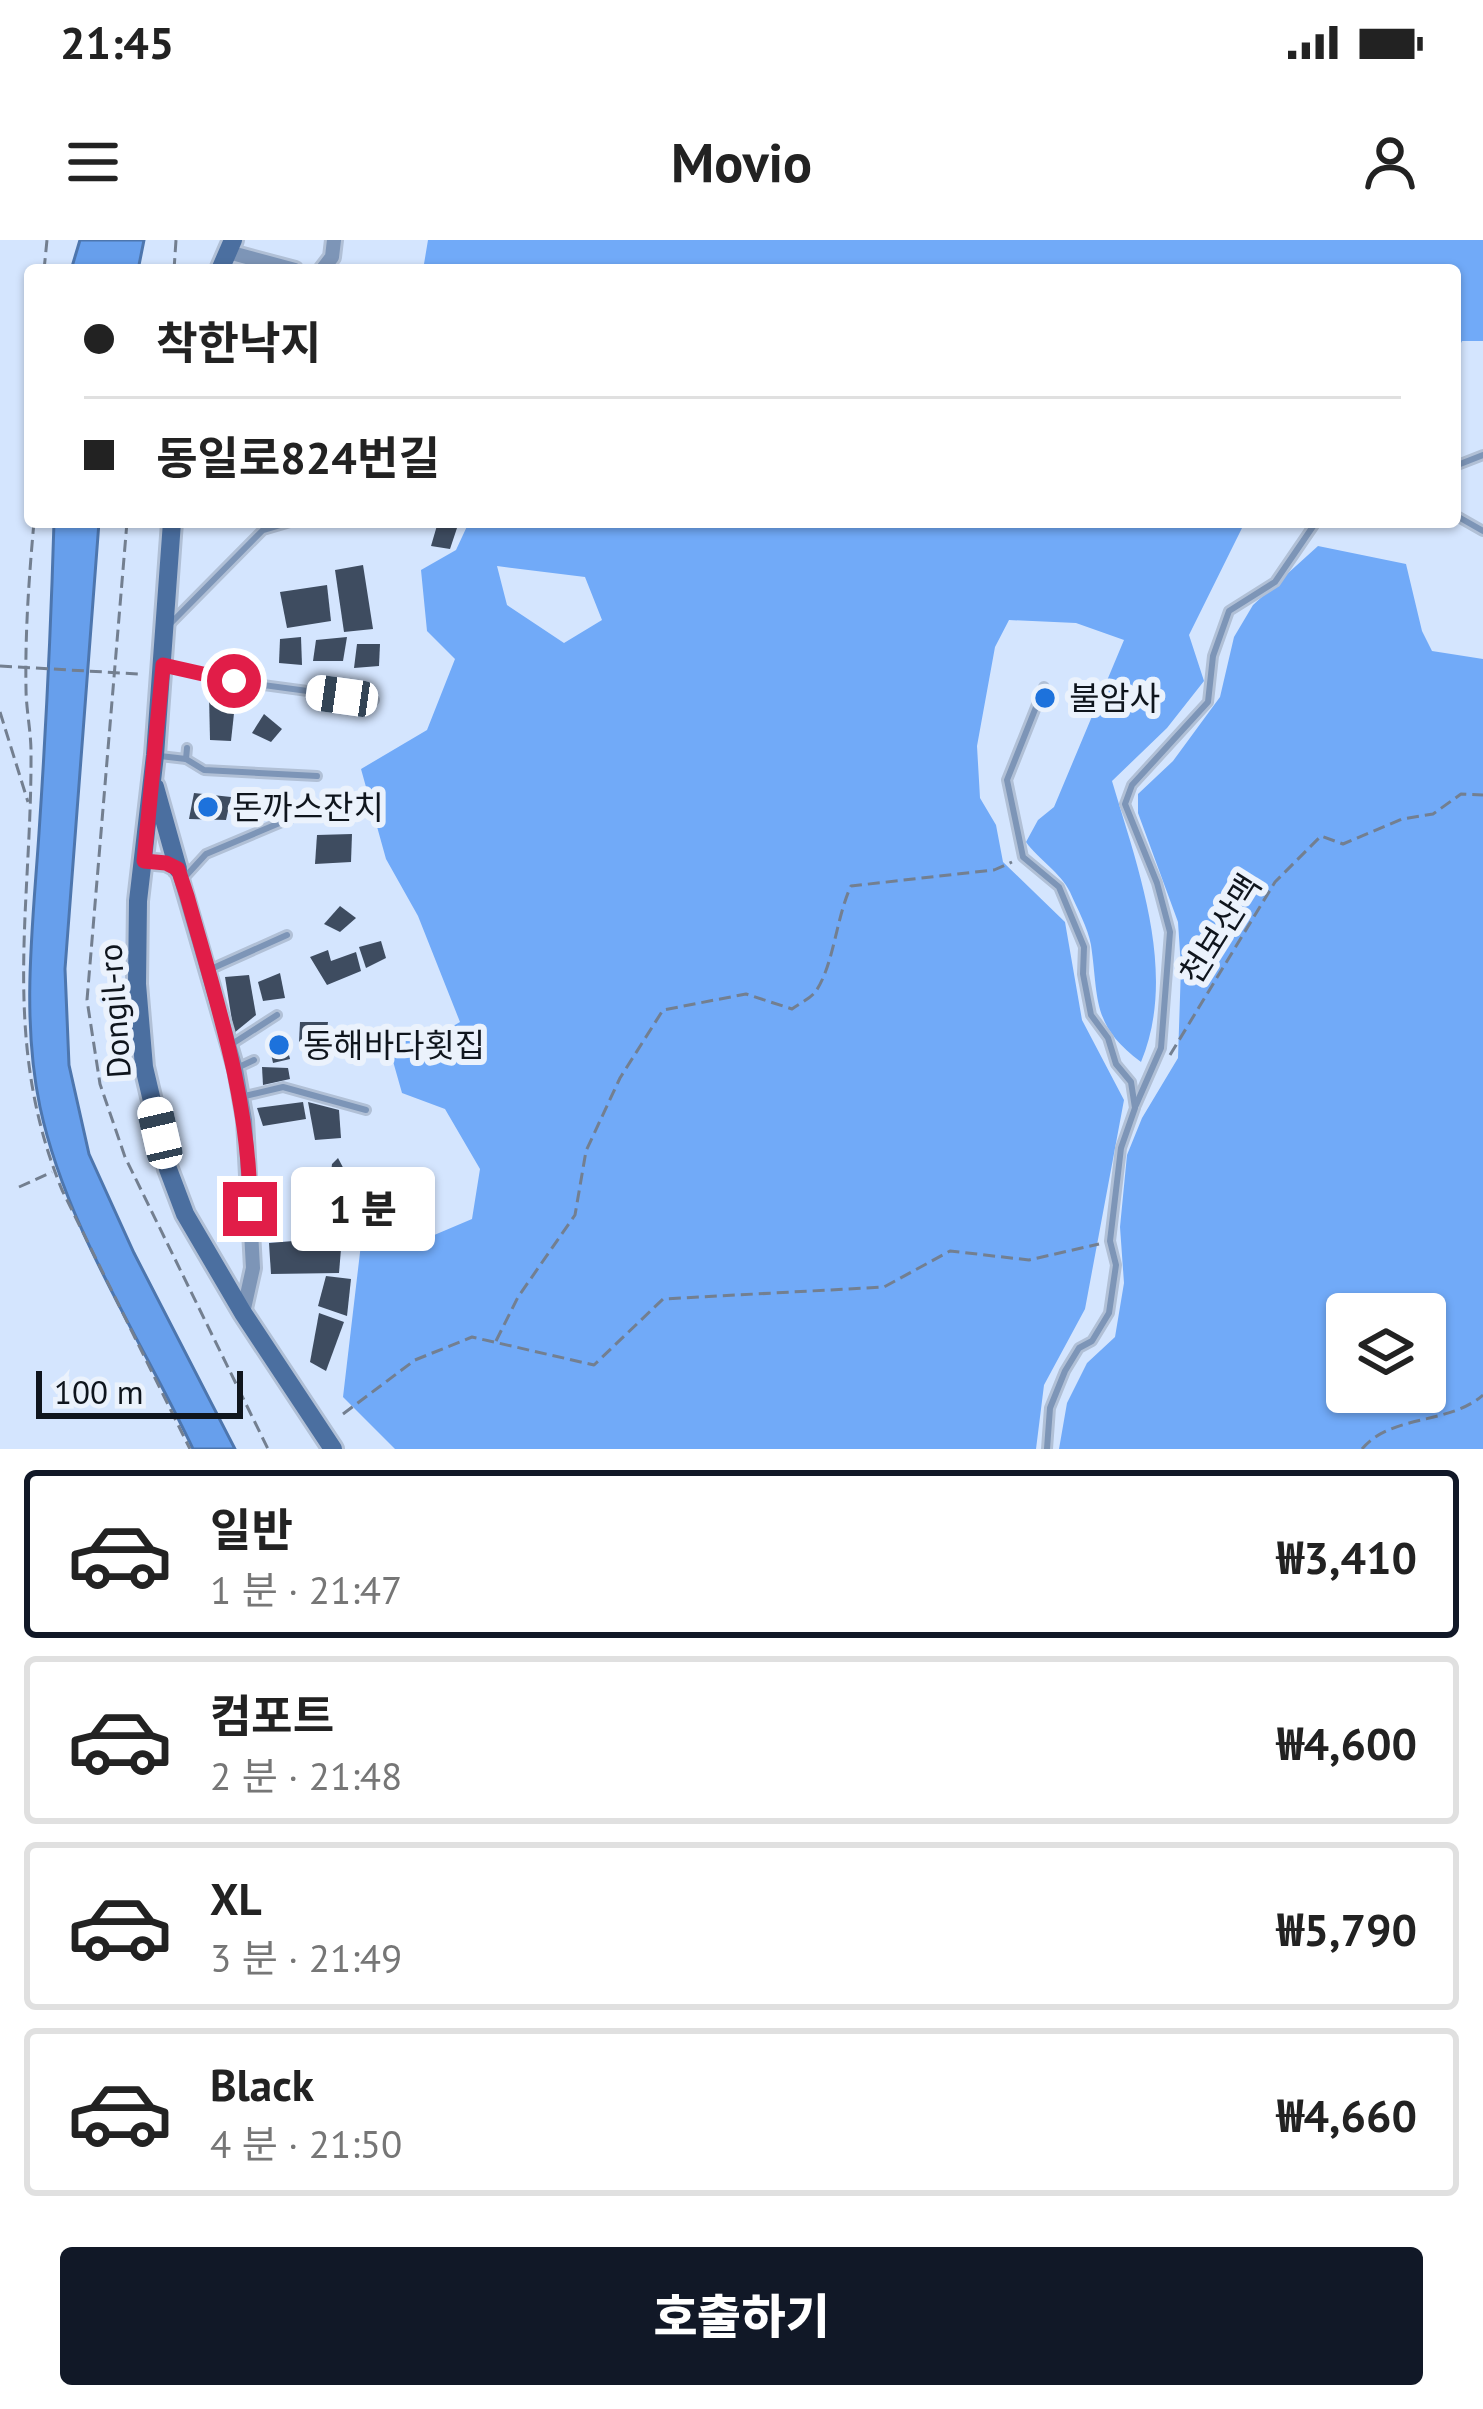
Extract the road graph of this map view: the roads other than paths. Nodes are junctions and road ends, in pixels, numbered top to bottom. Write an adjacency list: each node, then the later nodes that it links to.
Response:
1 (227, 254): 2 (street)
2 (270, 264)
3 (172, 528): 6 (street, Dongil-ro)
4 (270, 528): 6 (lane)
5 (1312, 528): 25 (lane)
6 (163, 631): 7 (street, Dongil-ro)
7 (149, 671): 9 (lane); 11 (street, Dongil-ro)
8 (1044, 687): 25 (lane)
9 (374, 700)
10 (187, 748): 12 (lane)
11 (155, 755): 12 (lane); 14 (street, Dongil-ro)
12 (186, 759): 13 (lane)
13 (317, 776)
14 (152, 778): 16 (street, Dongil-ro); 17 (street)
15 (289, 819): 17 (lane)
16 (144, 861): 17 (street); 27 (street, Dongil-ro)
17 (180, 875): 19 (street)
18 (286, 934): 19 (lane)
19 (208, 970): 21 (street)
20 (277, 1015): 21 (lane)
21 (230, 1046): 23 (street)
22 (254, 1060): 23 (lane)
23 (236, 1069): 24 (street)
24 (241, 1097): 26 (lane); 27 (street)
25 (1135, 1108): 29 (lane)
26 (366, 1110)
27 (243, 1313): 28 (street, Dongil-ro)
28 (334, 1449)
29 (1047, 1449)

